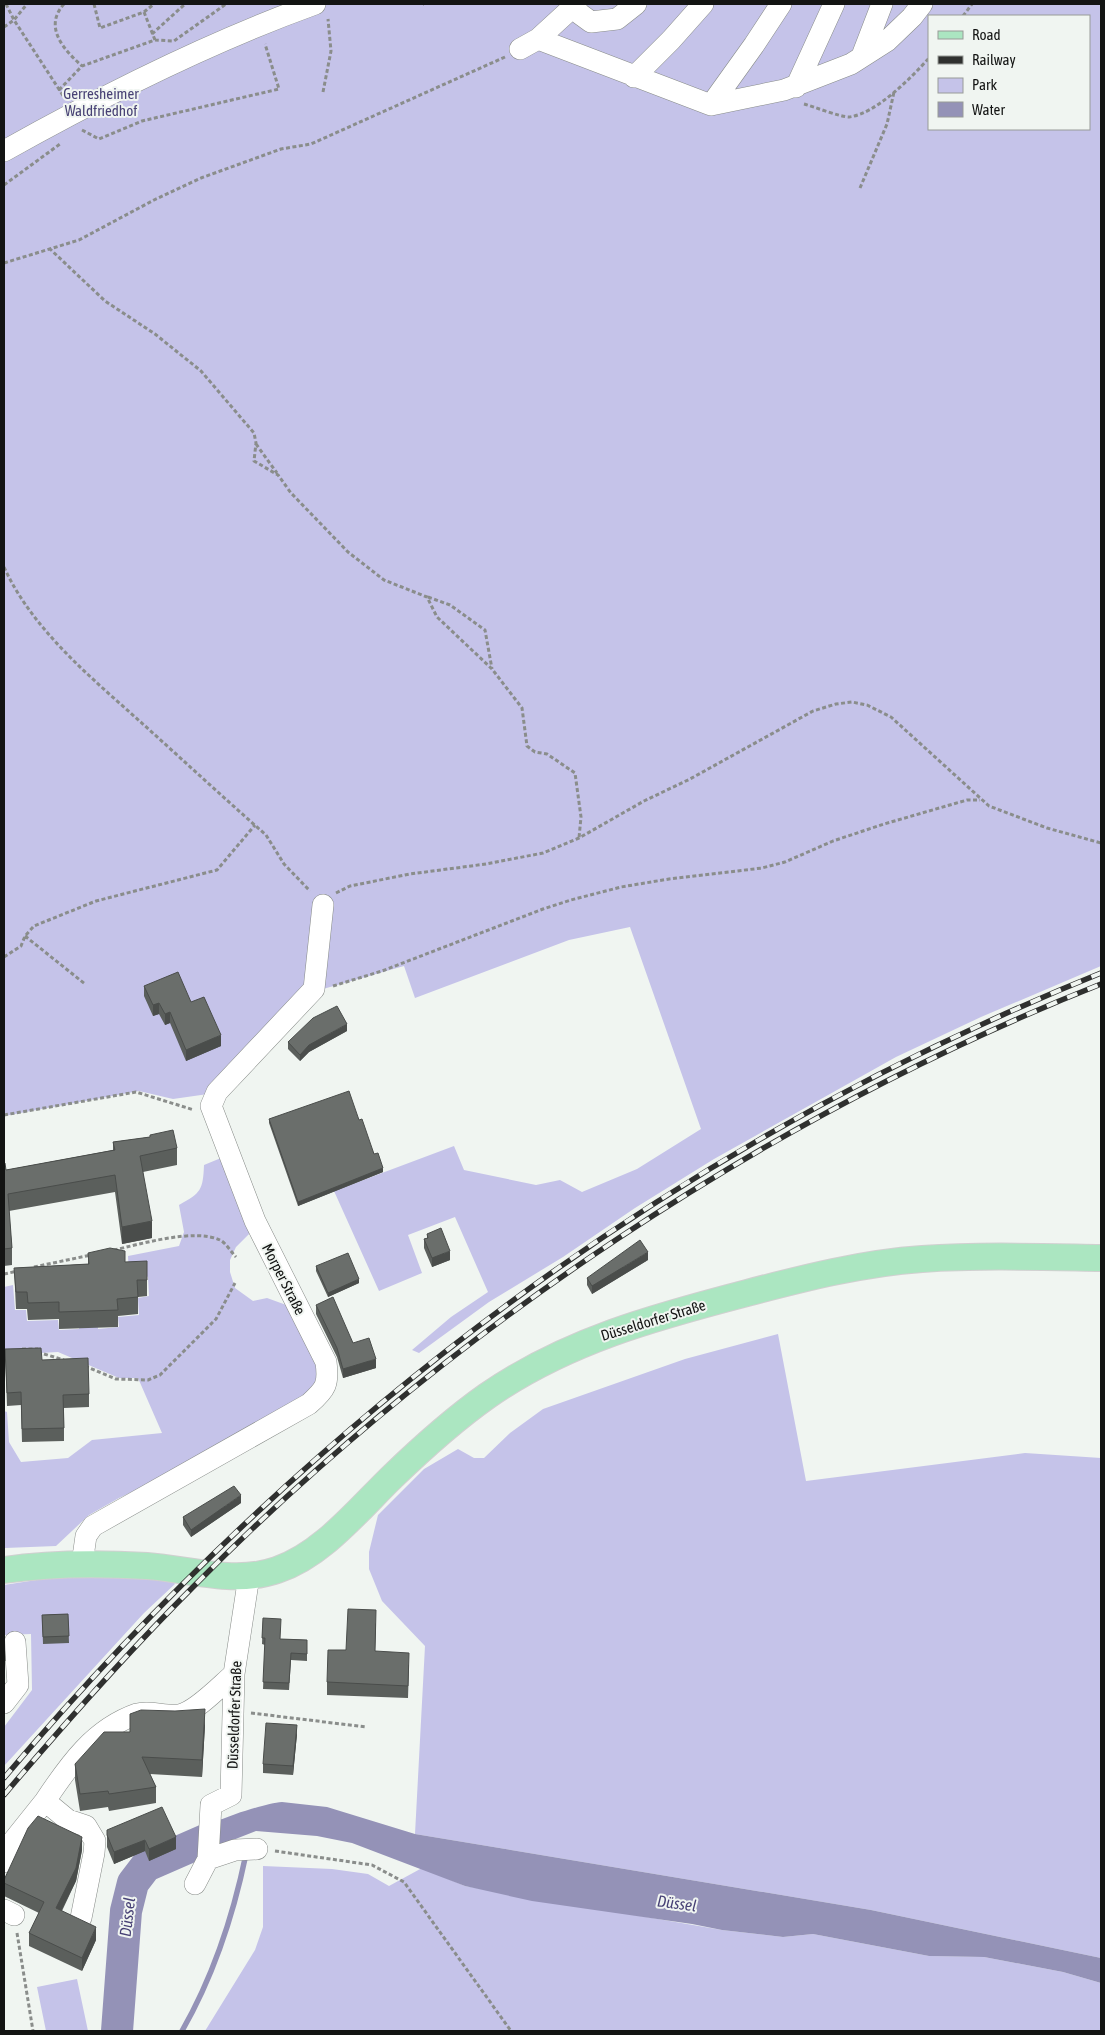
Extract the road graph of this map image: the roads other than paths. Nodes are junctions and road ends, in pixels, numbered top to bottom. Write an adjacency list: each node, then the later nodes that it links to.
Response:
1 (636, 4): 7 (street)
2 (703, 4): 12 (street)
3 (780, 4): 14 (street)
4 (834, 4): 13 (street)
5 (882, 4): 11 (street)
6 (922, 4): 11 (street)
7 (572, 5): 9 (street)
8 (317, 6): 15 (street)
9 (538, 39): 10 (street); 12 (street)
10 (515, 53)
11 (862, 56): 13 (street)
12 (634, 77): 14 (street)
13 (796, 96): 14 (street)
14 (711, 105)
15 (4, 151)
16 (323, 904): 18 (street, Morper Straße)
17 (1101, 1258): 20 (main road, Düsseldorfer Straße)
18 (82, 1564): 19 (main road); 20 (main road)
19 (4, 1570)
20 (249, 1576): 22 (street, Düsseldorfer Straße)
21 (15, 1642): 23 (street)
22 (234, 1674): 24 (street); 26 (street, Düsseldorfer Straße)
23 (4, 1704)
24 (45, 1801): 27 (street); 29 (street)
25 (257, 1849): 26 (street)
26 (209, 1854): 28 (street)
27 (4, 1862)
28 (195, 1884)
29 (81, 1918)

